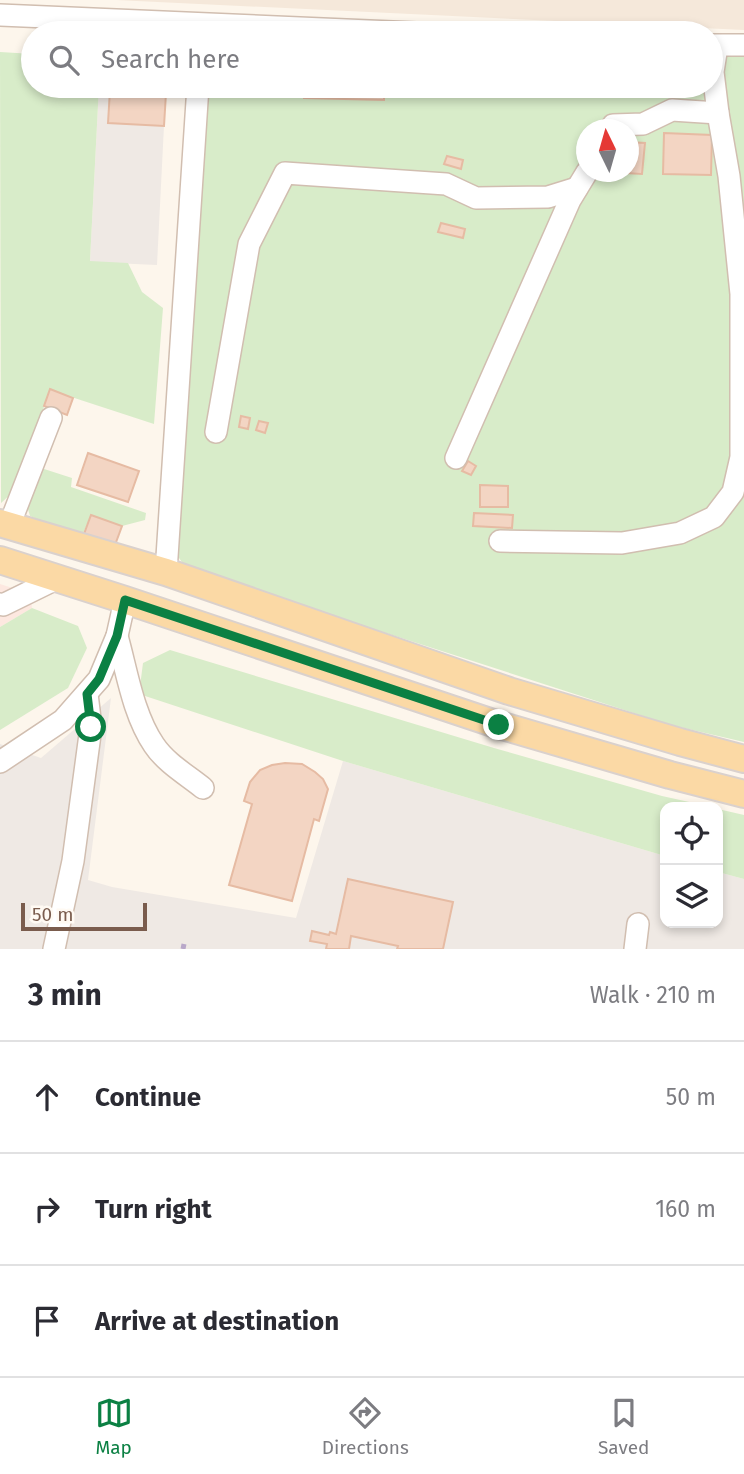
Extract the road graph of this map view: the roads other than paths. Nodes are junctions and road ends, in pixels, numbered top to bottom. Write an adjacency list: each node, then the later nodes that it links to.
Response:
1 (0, 15): 2 (street)
2 (86, 21)
3 (744, 45): 4 (street)
4 (723, 46)
5 (197, 98): 17 (street)
6 (716, 98): 7 (street)
7 (718, 113): 8 (street); 15 (street)
8 (639, 124)
9 (578, 182): 12 (street)
10 (581, 182): 13 (street)
11 (51, 418): 14 (street)
12 (216, 432)
13 (456, 458)
14 (4, 525): 17 (main road)
15 (500, 541)
16 (0, 560): 18 (main road)
17 (166, 572): 23 (main road)
18 (58, 578): 19 (main road); 20 (street)
19 (125, 600): 21 (street); 26 (main road)
20 (0, 604)
21 (117, 636): 22 (street); 25 (street)
22 (87, 694): 24 (street); 28 (street)
23 (744, 759)
24 (0, 762)
25 (203, 788)
26 (744, 794)
27 (638, 924): 29 (street)
28 (54, 949)
29 (635, 949)

